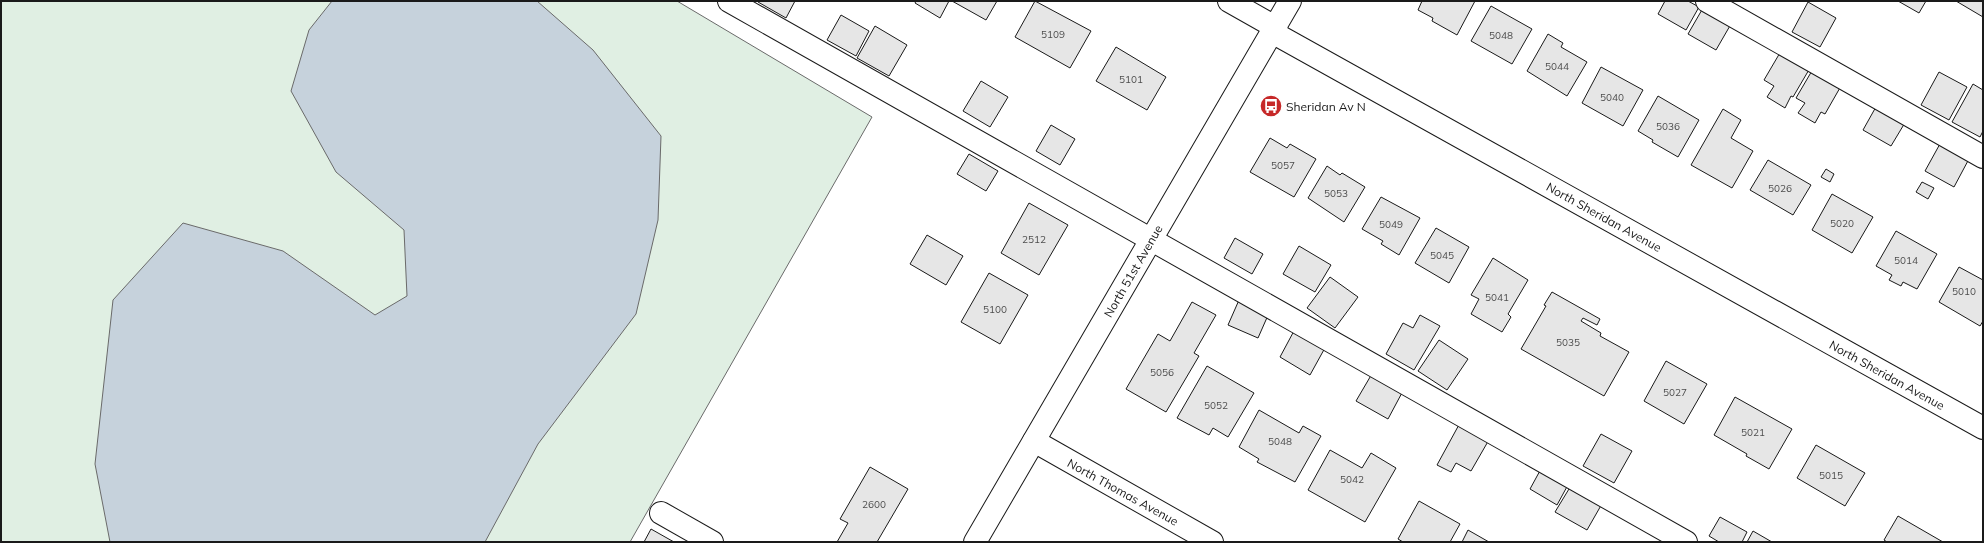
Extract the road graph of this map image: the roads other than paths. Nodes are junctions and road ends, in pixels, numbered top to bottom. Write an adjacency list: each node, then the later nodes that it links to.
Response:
1 (729, 1): 7 (street)
2 (1229, 1): 5 (street, North Sheridan Avenue)
3 (1290, 1): 5 (street, North 51st Avenue)
4 (1707, 1): 6 (street)
5 (1275, 27): 7 (street, North 51st Avenue); 8 (street, North Sheridan Avenue)
6 (1983, 157)
7 (1150, 240): 9 (street, North 51st Avenue); 14 (street)
8 (1983, 428)
9 (1034, 441): 12 (street, North 51st Avenue); 13 (street, North Thomas Avenue)
10 (661, 513): 11 (street)
11 (712, 542)
12 (975, 542)
13 (1212, 542)
14 (1686, 542)

